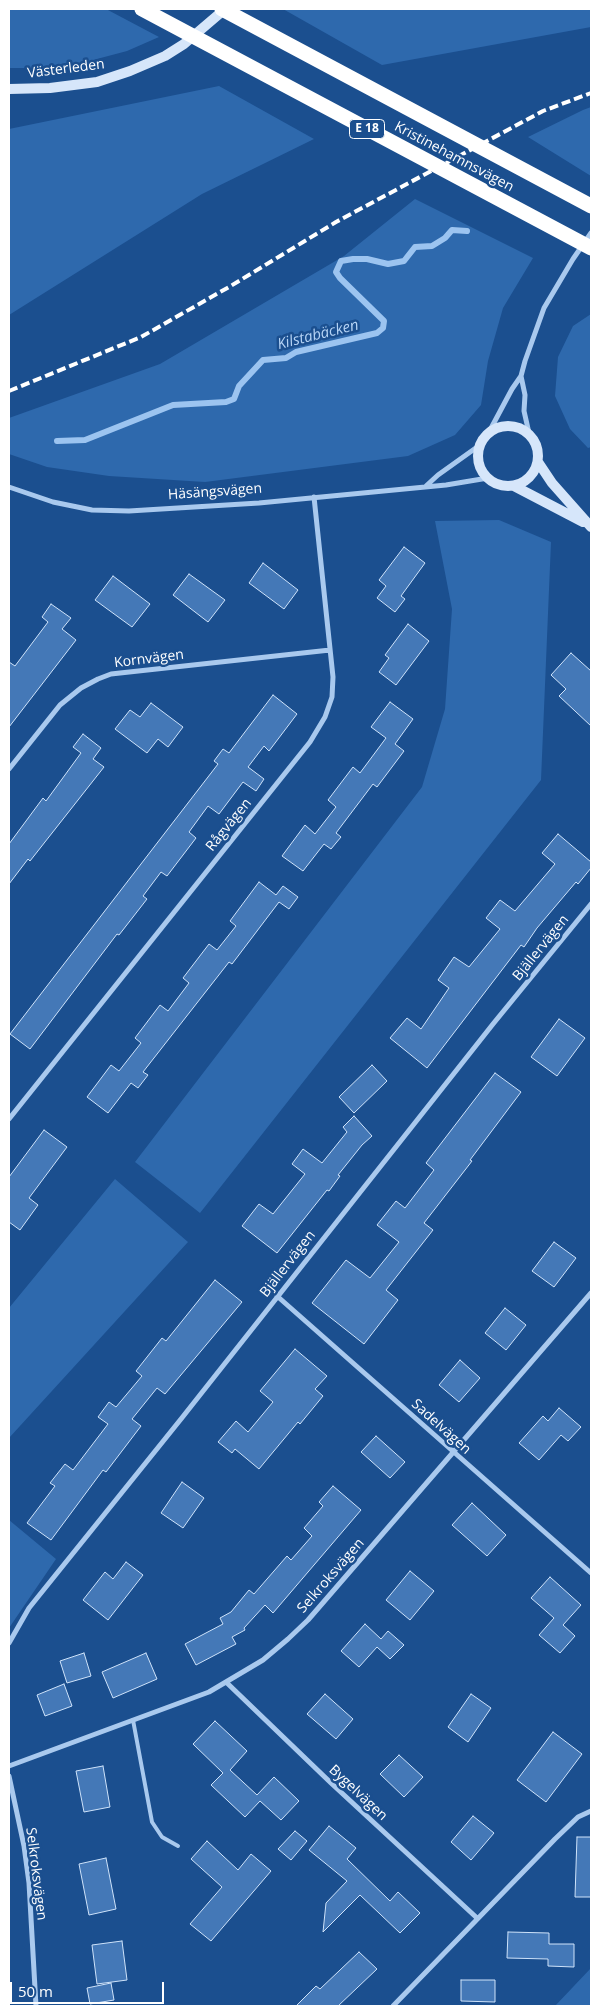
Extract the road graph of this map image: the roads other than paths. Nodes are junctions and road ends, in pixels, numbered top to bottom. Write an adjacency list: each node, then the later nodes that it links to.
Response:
1 (142, 9): 6 (highway, Kristinehamnsvägen / E 18, bridge)
2 (224, 9): 3 (street, Västerleden); 4 (highway, Kristinehamnsvägen, bridge)
3 (9, 88)
4 (591, 206)
5 (591, 233): 7 (street)
6 (591, 248)
7 (521, 376): 8 (street); 9 (street)
8 (489, 432): 9 (street); 10 (street)
9 (529, 433): 11 (street)
10 (480, 445): 12 (street); 13 (street)
11 (538, 462): 14 (street); 17 (street)
12 (488, 478): 13 (street, Häsängsvägen); 14 (street)
13 (425, 486): 16 (street, Häsängsvägen)
14 (514, 486): 17 (street)
15 (9, 488): 16 (street, Häsängsvägen)
16 (314, 498): 18 (street, Rågvägen)
17 (590, 526)
18 (330, 650): 19 (street, Kornvägen); 21 (street, Rågvägen)
19 (9, 769)
20 (591, 904): 23 (street, Bjällervägen)
21 (9, 1118)
22 (591, 1293): 24 (street, Selkroksvägen)
23 (277, 1296): 24 (street, Sadelvägen); 26 (street, Bjällervägen)
24 (454, 1453): 25 (street, Sadelvägen); 27 (street, Selkroksvägen)
25 (591, 1573)
26 (9, 1642)
27 (226, 1682): 28 (street, Selkroksvägen); 33 (street, Bygelvägen)
28 (133, 1720): 29 (street, Selkroksvägen); 32 (lane)
29 (9, 1766)
30 (9, 1776): 34 (street, Selkroksvägen)
31 (591, 1811): 33 (street)
32 (178, 1846)
33 (477, 1918): 35 (street)
34 (36, 2006)
35 (392, 2006)

